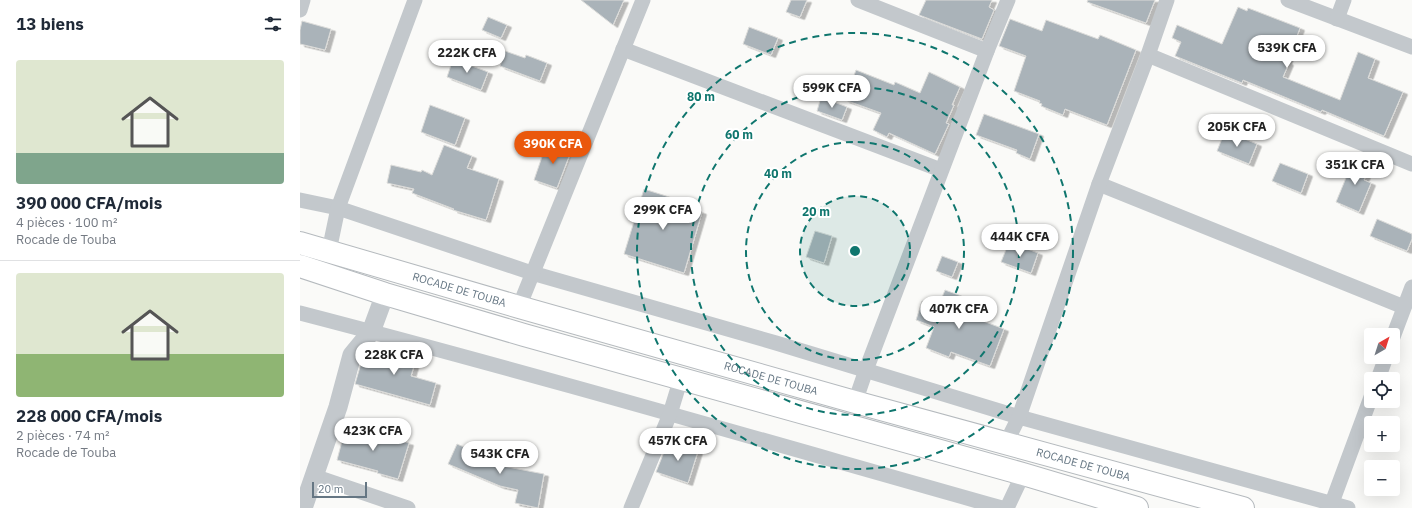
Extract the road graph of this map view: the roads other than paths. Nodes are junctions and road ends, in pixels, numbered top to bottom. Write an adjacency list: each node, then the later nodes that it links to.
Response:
1 (303, 0): 9 (street)
2 (414, 0): 19 (street)
3 (643, 0): 12 (street)
4 (858, 0): 13 (street)
5 (1008, 0): 13 (street)
6 (1167, 0): 14 (street)
7 (1288, 0): 10 (street)
8 (1344, 0): 10 (street)
9 (300, 10)
10 (1337, 19): 11 (street)
11 (1412, 48)
12 (623, 49): 16 (street); 23 (street)
13 (987, 51): 16 (street)
14 (1148, 55): 15 (street); 17 (street)
15 (1412, 164)
16 (942, 170): 31 (street)
17 (1099, 184): 27 (street); 36 (street)
18 (300, 200): 19 (street)
19 (338, 208): 21 (street); 23 (street)
20 (300, 243): 21 (main road, ROCADE DE TOUBA)
21 (330, 251): 26 (main road, ROCADE DE TOUBA)
22 (300, 266): 25 (main road)
23 (532, 273): 26 (street); 31 (street)
24 (1412, 287): 27 (street)
25 (385, 294): 30 (street); 32 (main road)
26 (519, 307): 33 (main road, ROCADE DE TOUBA)
27 (1404, 307): 29 (street)
28 (300, 314): 30 (street)
29 (1396, 328)
30 (371, 332): 35 (street); 39 (street)
31 (866, 370): 33 (street); 36 (street)
32 (682, 378): 35 (street); 38 (main road)
33 (855, 402): 37 (main road, ROCADE DE TOUBA)
34 (1367, 408): 40 (street)
35 (670, 414): 43 (street); 44 (street)
36 (1018, 417): 37 (street); 40 (street)
37 (1006, 443): 47 (main road, ROCADE DE TOUBA)
38 (1023, 474): 45 (street); 46 (main road)
39 (314, 476): 41 (street); 42 (street)
40 (1331, 506): 48 (street)
41 (303, 508)
42 (408, 508)
43 (631, 508)
44 (1002, 508)
45 (1007, 508)
46 (1137, 508)
47 (1243, 508)
48 (1348, 508)

